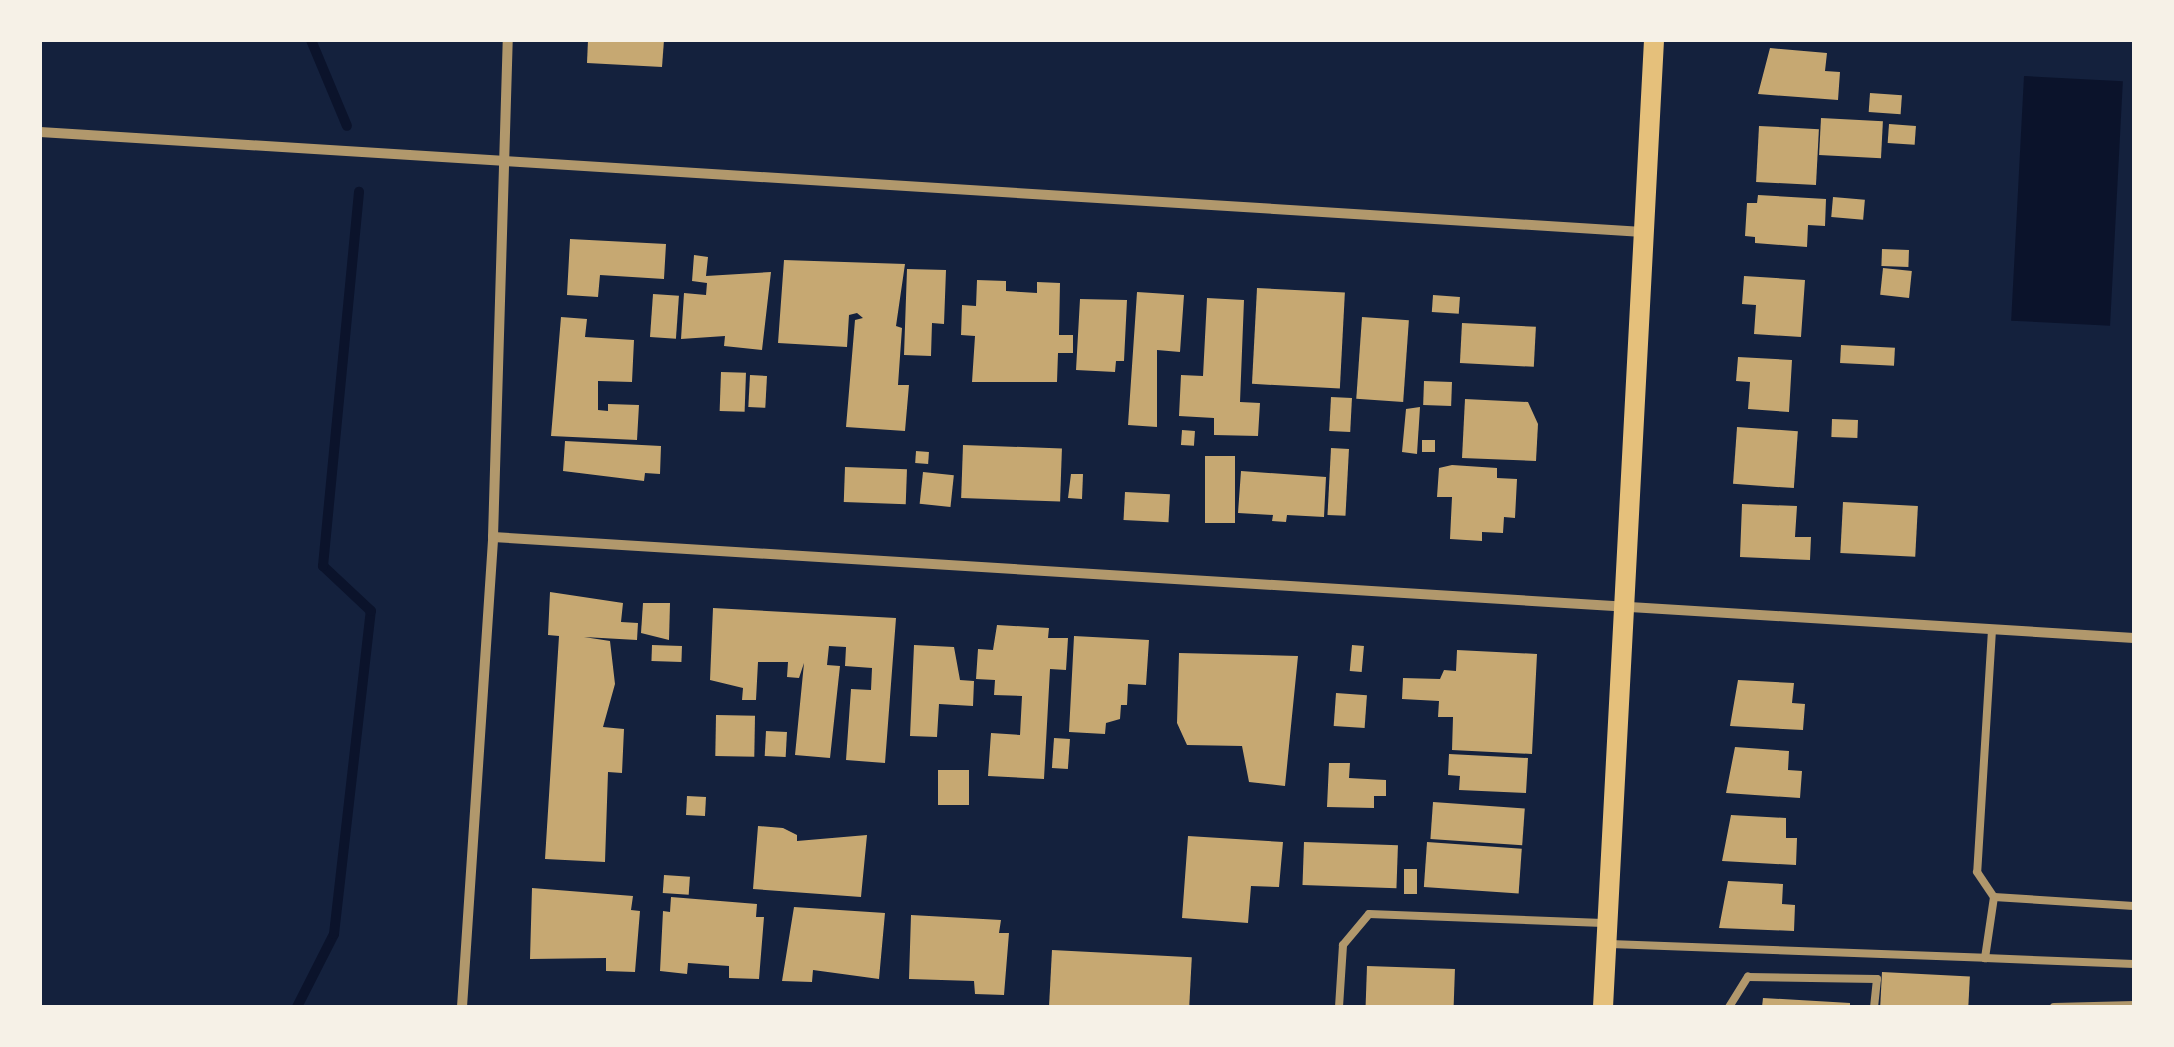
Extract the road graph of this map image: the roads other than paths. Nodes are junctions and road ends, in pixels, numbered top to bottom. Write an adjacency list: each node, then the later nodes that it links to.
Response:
1 (508, 40): 4 (street)
2 (1654, 40): 5 (main road)
3 (40, 132): 4 (street)
4 (507, 163): 5 (street); 6 (street)
5 (1644, 232): 7 (main road)
6 (492, 537): 7 (street); 16 (street)
7 (1624, 609): 8 (street); 12 (main road)
8 (1992, 630): 9 (street); 10 (lane)
9 (2134, 638)
10 (1994, 897): 11 (lane); 13 (lane)
11 (2134, 906)
12 (1607, 933): 13 (lane); 17 (lane); 18 (main road)
13 (1985, 958): 14 (lane)
14 (2134, 964)
15 (2134, 1005): 21 (lane)
16 (462, 1007)
17 (1339, 1007)
18 (1603, 1007)
19 (1729, 1007): 20 (lane)
20 (1874, 1007)
21 (2054, 1007)

